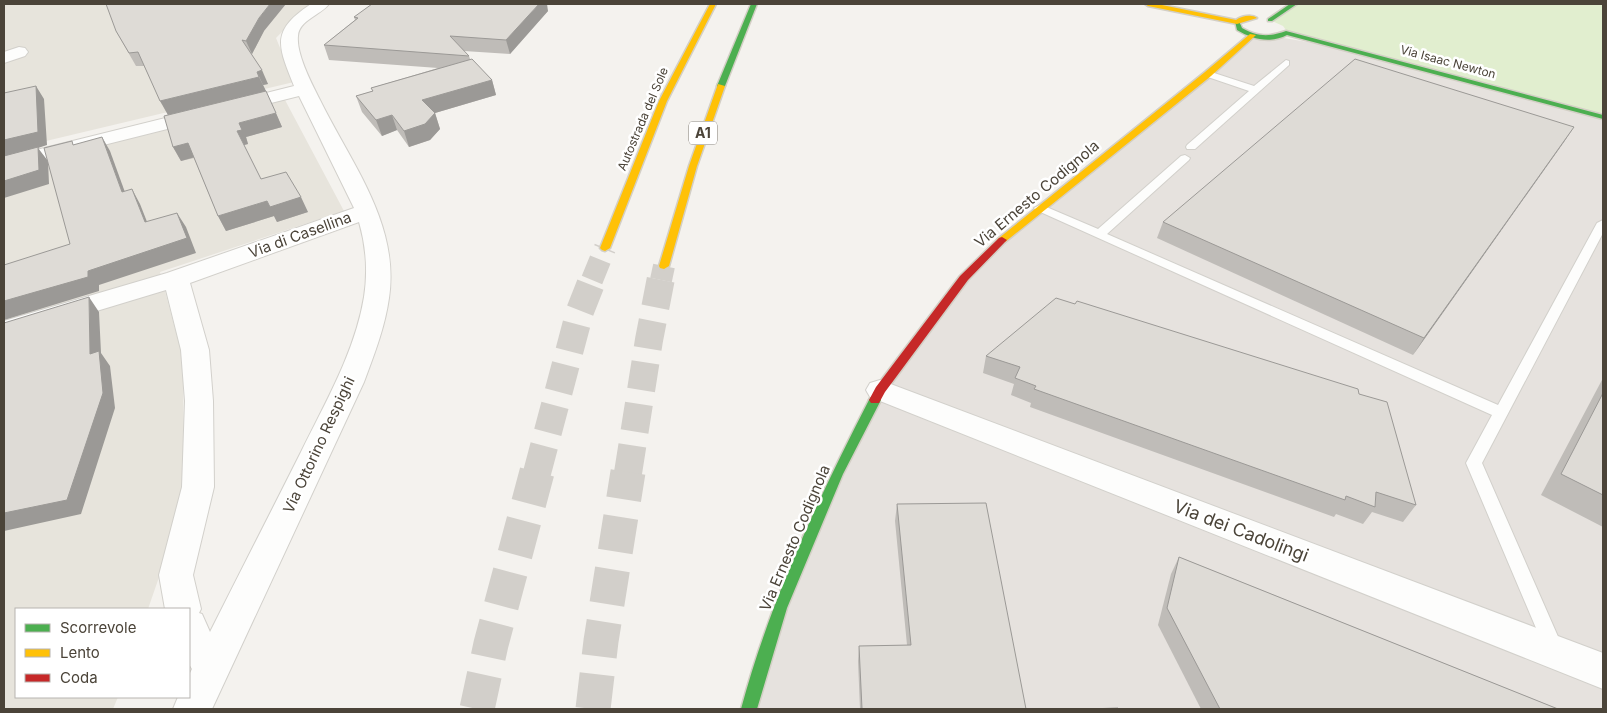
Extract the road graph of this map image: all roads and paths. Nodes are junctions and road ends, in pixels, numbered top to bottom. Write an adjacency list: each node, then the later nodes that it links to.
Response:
1 (321, 4): 12 (street, Via di Casellina)
2 (713, 4): 22 (main road, Autostrada del Sole)
3 (754, 4): 23 (main road, A1)
4 (1148, 4): 7 (main road)
5 (1294, 4): 6 (main road)
6 (1270, 20): 7 (main road); 8 (main road, Via Isaac Newton)
7 (1237, 22): 9 (main road)
8 (1286, 33): 9 (main road, Via Isaac Newton); 14 (main road, Via Isaac Newton)
9 (1252, 35): 11 (main road, Via Ernesto Codignola)
10 (1286, 63): 13 (lane)
11 (1208, 74): 13 (lane); 18 (main road, Via Ernesto Codignola)
12 (305, 90): 17 (street); 19 (street, Via di Casellina)
13 (1256, 90): 15 (lane)
14 (1603, 117)
15 (1191, 147)
16 (1186, 158): 21 (lane)
17 (4, 164)
18 (1040, 208): 21 (lane); 26 (main road, Via Ernesto Codignola)
19 (367, 211): 24 (street, Via di Casellina); 31 (street, Via Ottorino Respighi)
20 (1603, 223): 27 (lane)
21 (1100, 234): 27 (lane)
22 (605, 248)
23 (664, 266)
24 (176, 279): 25 (street, Via di Casellina); 28 (street)
25 (4, 330)
26 (880, 390): 30 (street, Via dei Cadolingi); 34 (main road, Via Ernesto Codignola)
27 (1500, 413): 30 (lane)
28 (183, 608)
29 (190, 629): 31 (street)
30 (1556, 654): 32 (street, Via dei Cadolingi)
31 (212, 668): 33 (street, Via Ottorino Respighi)
32 (1603, 671)
33 (192, 709)
34 (749, 709)

